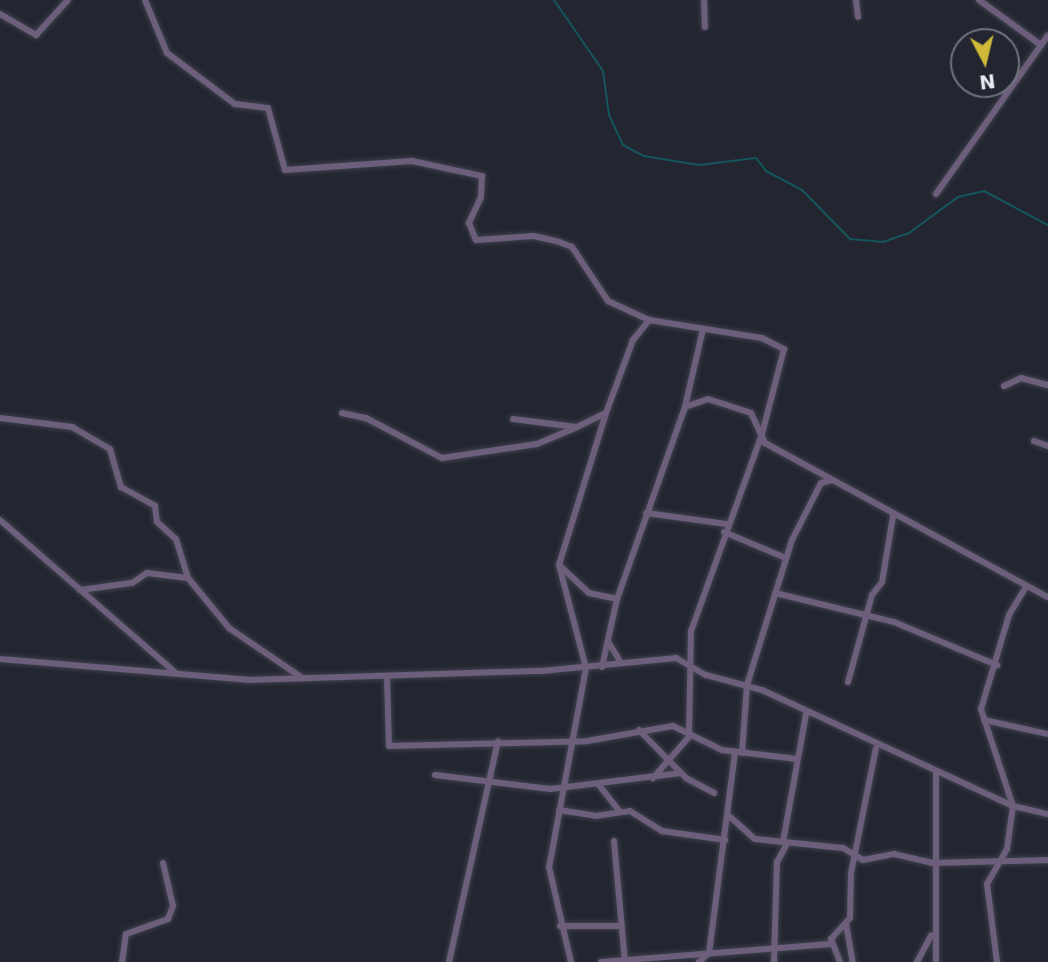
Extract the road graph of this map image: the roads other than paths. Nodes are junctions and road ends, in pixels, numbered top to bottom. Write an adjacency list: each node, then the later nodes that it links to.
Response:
1 (68, 0): 6 (street)
2 (145, 0): 12 (street)
3 (704, 0): 8 (street)
4 (856, 0): 7 (street)
5 (980, 1): 10 (street)
6 (0, 14)
7 (858, 17)
8 (705, 27)
9 (1048, 35): 10 (street)
10 (1041, 45): 11 (street)
11 (936, 194)
12 (649, 320): 13 (street); 18 (street)
13 (703, 329): 16 (street); 22 (street)
14 (1048, 385): 15 (street)
15 (1004, 386)
16 (685, 407): 22 (street); 26 (street)
17 (342, 413): 21 (street)
18 (606, 414): 21 (street); 32 (street)
19 (0, 418): 33 (street)
20 (513, 419): 21 (street)
21 (577, 427)
22 (762, 434): 25 (street); 29 (street)
23 (1034, 441): 24 (street)
24 (1048, 446)
25 (832, 480): 27 (street); 31 (street)
26 (646, 513): 29 (street); 38 (street)
27 (893, 516): 34 (street); 39 (street)
28 (0, 520): 35 (street)
29 (726, 524): 30 (street)
30 (724, 533): 31 (street); 43 (street)
31 (786, 558): 36 (street)
32 (559, 565): 38 (street); 46 (street)
33 (188, 578): 35 (street); 49 (street)
34 (1026, 587): 37 (street); 44 (street)
35 (80, 590): 47 (street)
36 (775, 593): 39 (street); 51 (street)
37 (1048, 597)
38 (617, 599): 40 (street)
39 (867, 616): 44 (street); 50 (street)
40 (609, 641): 42 (street); 45 (street)
41 (0, 659): 47 (street)
42 (622, 664): 43 (street); 45 (street)
43 (692, 665): 51 (street); 56 (street)
44 (997, 665): 53 (street)
45 (602, 667): 46 (street)
46 (586, 668): 48 (street); 58 (street)
47 (176, 673): 49 (street)
48 (387, 676): 49 (street); 57 (street)
49 (303, 678)
50 (848, 682)
51 (747, 685): 52 (street); 60 (street)
52 (806, 714): 59 (street); 61 (street)
53 (984, 720): 55 (street); 71 (street)
54 (638, 729): 56 (street); 58 (street); 62 (street)
55 (1048, 734)
56 (689, 737): 60 (street); 62 (street)
57 (498, 741): 58 (street); 67 (street)
58 (571, 741): 69 (street)
59 (876, 748): 63 (street); 79 (street)
60 (739, 753): 61 (street); 75 (street)
61 (797, 759): 78 (street)
62 (668, 761): 64 (street); 66 (street)
63 (936, 772): 71 (street); 82 (street)
64 (681, 773): 66 (street); 70 (street)
65 (435, 775): 67 (street)
66 (653, 778): 68 (street)
67 (488, 780): 69 (street); 93 (street)
68 (599, 785): 69 (street); 73 (street)
69 (565, 786): 72 (street)
70 (714, 793)
71 (1013, 806): 74 (street); 83 (street)
72 (559, 810): 73 (street); 85 (street)
73 (619, 811): 76 (street)
74 (1048, 814)
75 (728, 815): 76 (street); 78 (street)
76 (725, 840): 90 (street)
77 (614, 841): 86 (street)
78 (784, 844): 79 (street); 89 (street)
79 (858, 858): 82 (street); 84 (street)
80 (1048, 860): 83 (street)
81 (163, 863): 92 (street)
82 (932, 863): 83 (street); 87 (street)
83 (1002, 864): 102 (street)
84 (846, 924): 88 (street); 99 (street)
85 (560, 926): 86 (street); 94 (street)
86 (618, 926): 91 (street)
87 (932, 934): 100 (street); 101 (street)
88 (830, 944): 89 (street); 98 (street)
89 (774, 950): 90 (street); 97 (street)
90 (709, 953): 91 (street); 96 (street)
91 (625, 959): 95 (street)
92 (122, 962)
93 (449, 962)
94 (571, 962)
95 (601, 962)
96 (699, 962)
97 (774, 962)
98 (840, 962)
99 (853, 962)
100 (917, 962)
101 (936, 962)
102 (997, 962)

